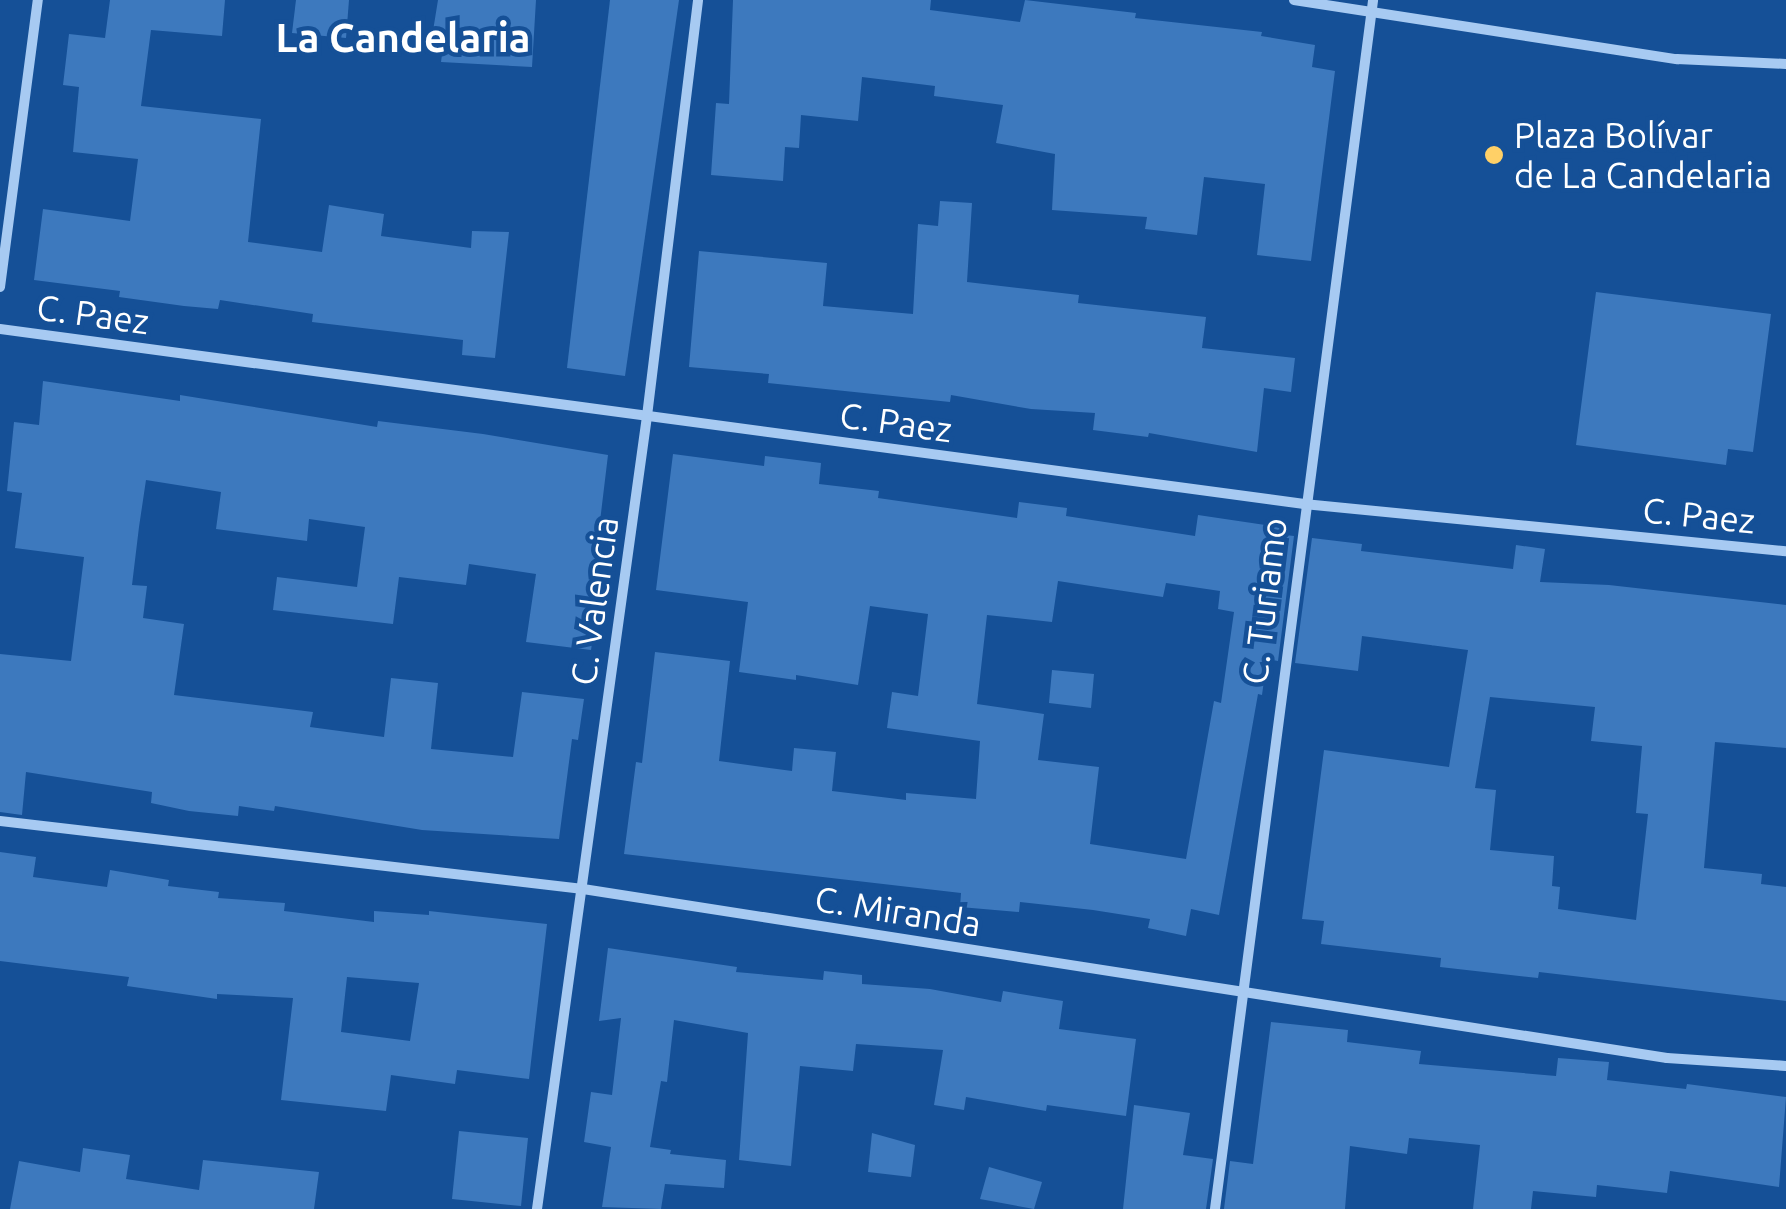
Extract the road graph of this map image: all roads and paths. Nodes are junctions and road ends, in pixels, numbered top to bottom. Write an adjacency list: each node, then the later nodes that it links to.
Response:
1 (38, 0): 6 (street)
2 (698, 0): 8 (street, C. Valencia)
3 (1294, 0): 4 (street)
4 (1372, 5): 5 (street); 9 (street, C. Turiamo)
5 (1786, 64)
6 (0, 287)
7 (0, 329): 8 (street, C. Paez)
8 (647, 416): 9 (street, C. Paez); 12 (street, C. Valencia)
9 (1304, 504): 10 (street, C. Paez); 13 (street, C. Turiamo)
10 (1786, 551)
11 (0, 821): 12 (street, C. Miranda)
12 (582, 889): 13 (street, C. Miranda); 15 (street, C. Valencia)
13 (1242, 992): 14 (street, C. Miranda); 16 (street, C. Turiamo)
14 (1786, 1066)
15 (538, 1209)
16 (1214, 1209)

